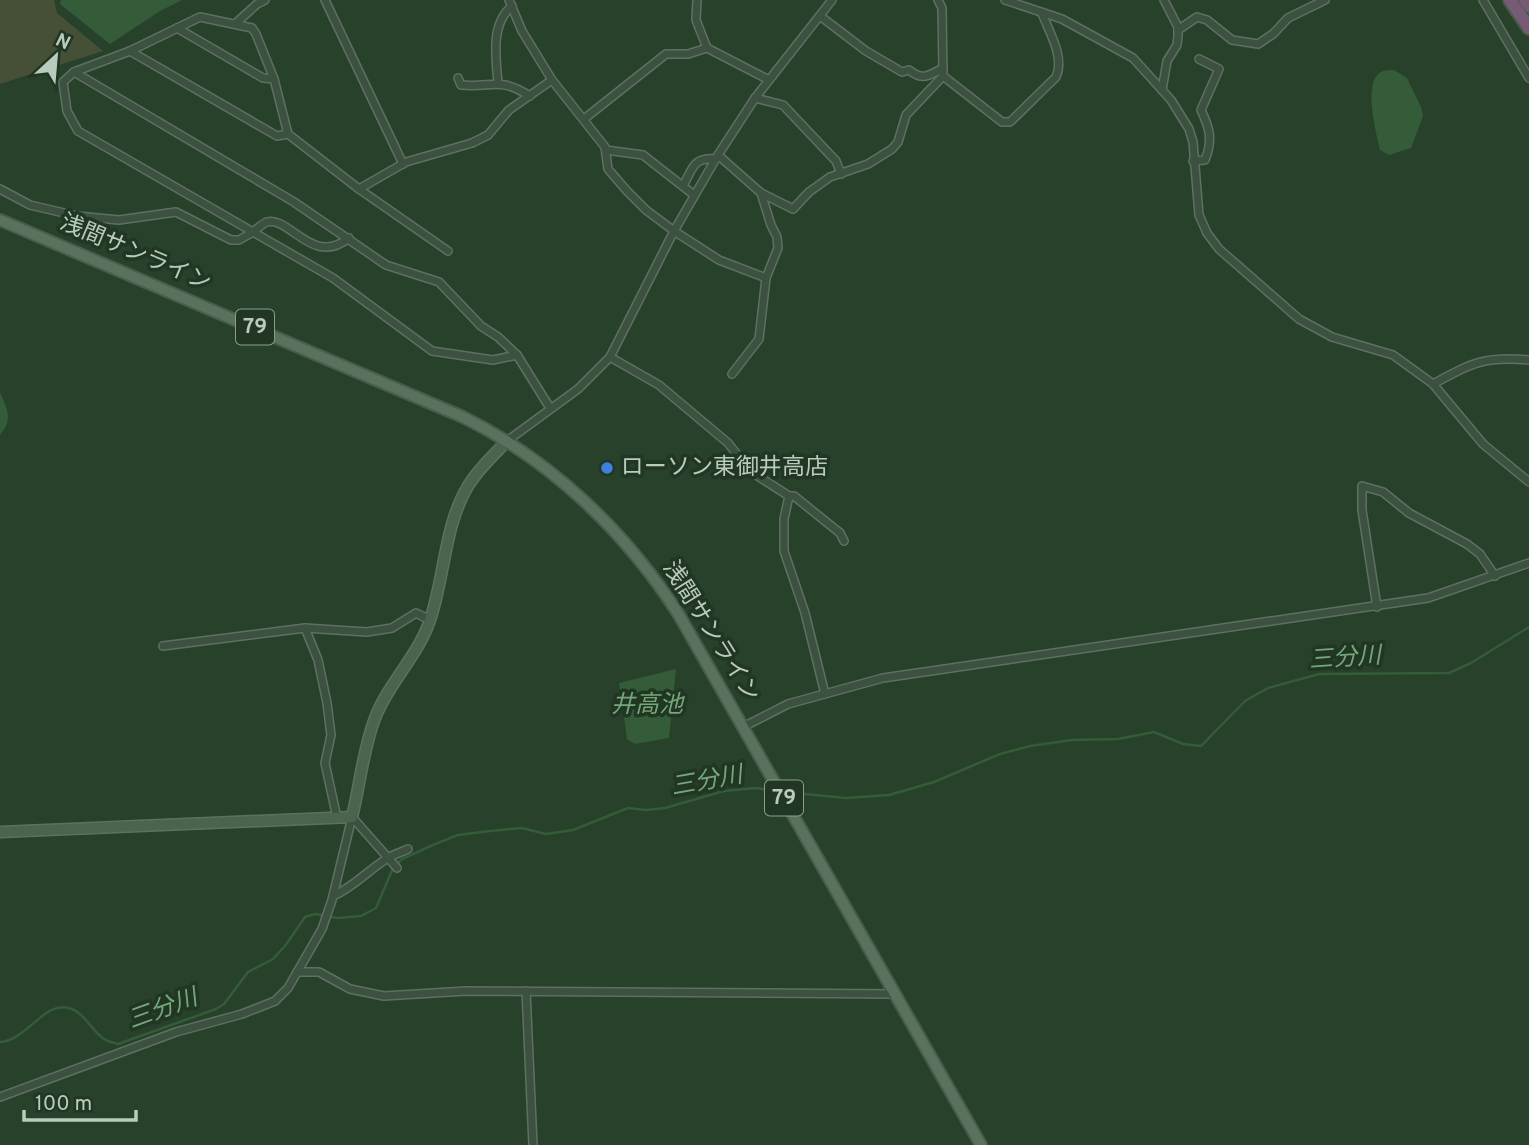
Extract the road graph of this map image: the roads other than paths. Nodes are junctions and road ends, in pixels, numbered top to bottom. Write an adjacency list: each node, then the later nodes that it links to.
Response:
1 (265, 0): 16 (street)
2 (325, 0): 39 (street)
3 (697, 0): 20 (street)
4 (832, 0): 15 (street)
5 (938, 0): 24 (street)
6 (1005, 0): 14 (street)
7 (1164, 0): 19 (street)
8 (1325, 0): 19 (street)
9 (1483, 0): 26 (street)
10 (1510, 0): 17 (highway)
11 (1525, 0): 13 (highway)
12 (510, 3): 28 (street); 30 (street)
13 (1529, 6)
14 (1042, 13): 24 (street); 31 (street)
15 (820, 16): 24 (street); 29 (street)
16 (235, 24): 18 (street); 27 (street)
17 (1529, 28)
18 (177, 29): 21 (street); 27 (street)
19 (1178, 30): 31 (street)
20 (707, 48): 29 (street); 34 (street)
21 (130, 51): 23 (street); 35 (street)
22 (1199, 59): 38 (street)
23 (74, 72): 48 (street); 49 (street)
24 (943, 72): 40 (street)
25 (458, 78): 30 (street)
26 (1529, 78)
27 (274, 79): 35 (street)
28 (552, 80): 32 (street); 34 (street)
29 (769, 80): 33 (street)
30 (498, 83): 32 (street)
31 (1162, 90): 38 (street)
32 (530, 96): 39 (street)
33 (755, 98): 37 (street); 40 (street)
34 (584, 119): 36 (street)
35 (288, 134): 43 (street)
36 (606, 150): 41 (street); 47 (street)
37 (717, 157): 41 (street); 44 (street); 45 (street)
38 (1193, 162): 56 (street)
39 (403, 163): 43 (street)
40 (841, 174): 44 (street)
41 (683, 186): 45 (street)
42 (0, 189): 48 (street)
43 (359, 189): 50 (street)
44 (761, 193): 51 (street)
45 (694, 195): 47 (street)
46 (0, 219): 58 (main road, 浅間サンライン / 79)
47 (674, 231): 51 (street); 53 (street)
48 (253, 232): 49 (street); 52 (street)
49 (349, 238): 52 (street)
50 (448, 251)
51 (766, 278): 55 (street)
52 (517, 355): 57 (street)
53 (610, 357): 57 (street); 60 (street)
54 (1529, 360): 56 (street)
55 (732, 374)
56 (1433, 384): 59 (street)
57 (550, 408): 58 (street)
58 (507, 441): 65 (street); 69 (main road, 浅間サンライン / 79)
59 (1529, 482)
60 (789, 496): 61 (street); 68 (street)
61 (844, 541)
62 (1529, 563): 63 (street)
63 (1495, 576): 64 (street); 64 (street)
64 (1377, 607): 68 (street)
65 (430, 620): 66 (street); 70 (street)
66 (305, 628): 67 (street); 71 (street)
67 (163, 646)
68 (825, 694): 69 (street)
69 (743, 727): 79 (main road, 浅間サンライン / 79)
70 (352, 817): 71 (street); 74 (street); 76 (street)
71 (337, 818): 72 (street)
72 (0, 832)
73 (408, 849): 74 (street)
74 (388, 858): 75 (street); 76 (street)
75 (397, 867)
76 (333, 896): 77 (street)
77 (297, 972): 78 (street); 80 (street)
78 (526, 991): 79 (street); 81 (street)
79 (895, 994): 82 (main road, 浅間サンライン / 79)
80 (0, 1097)
81 (533, 1145)
82 (981, 1145)

